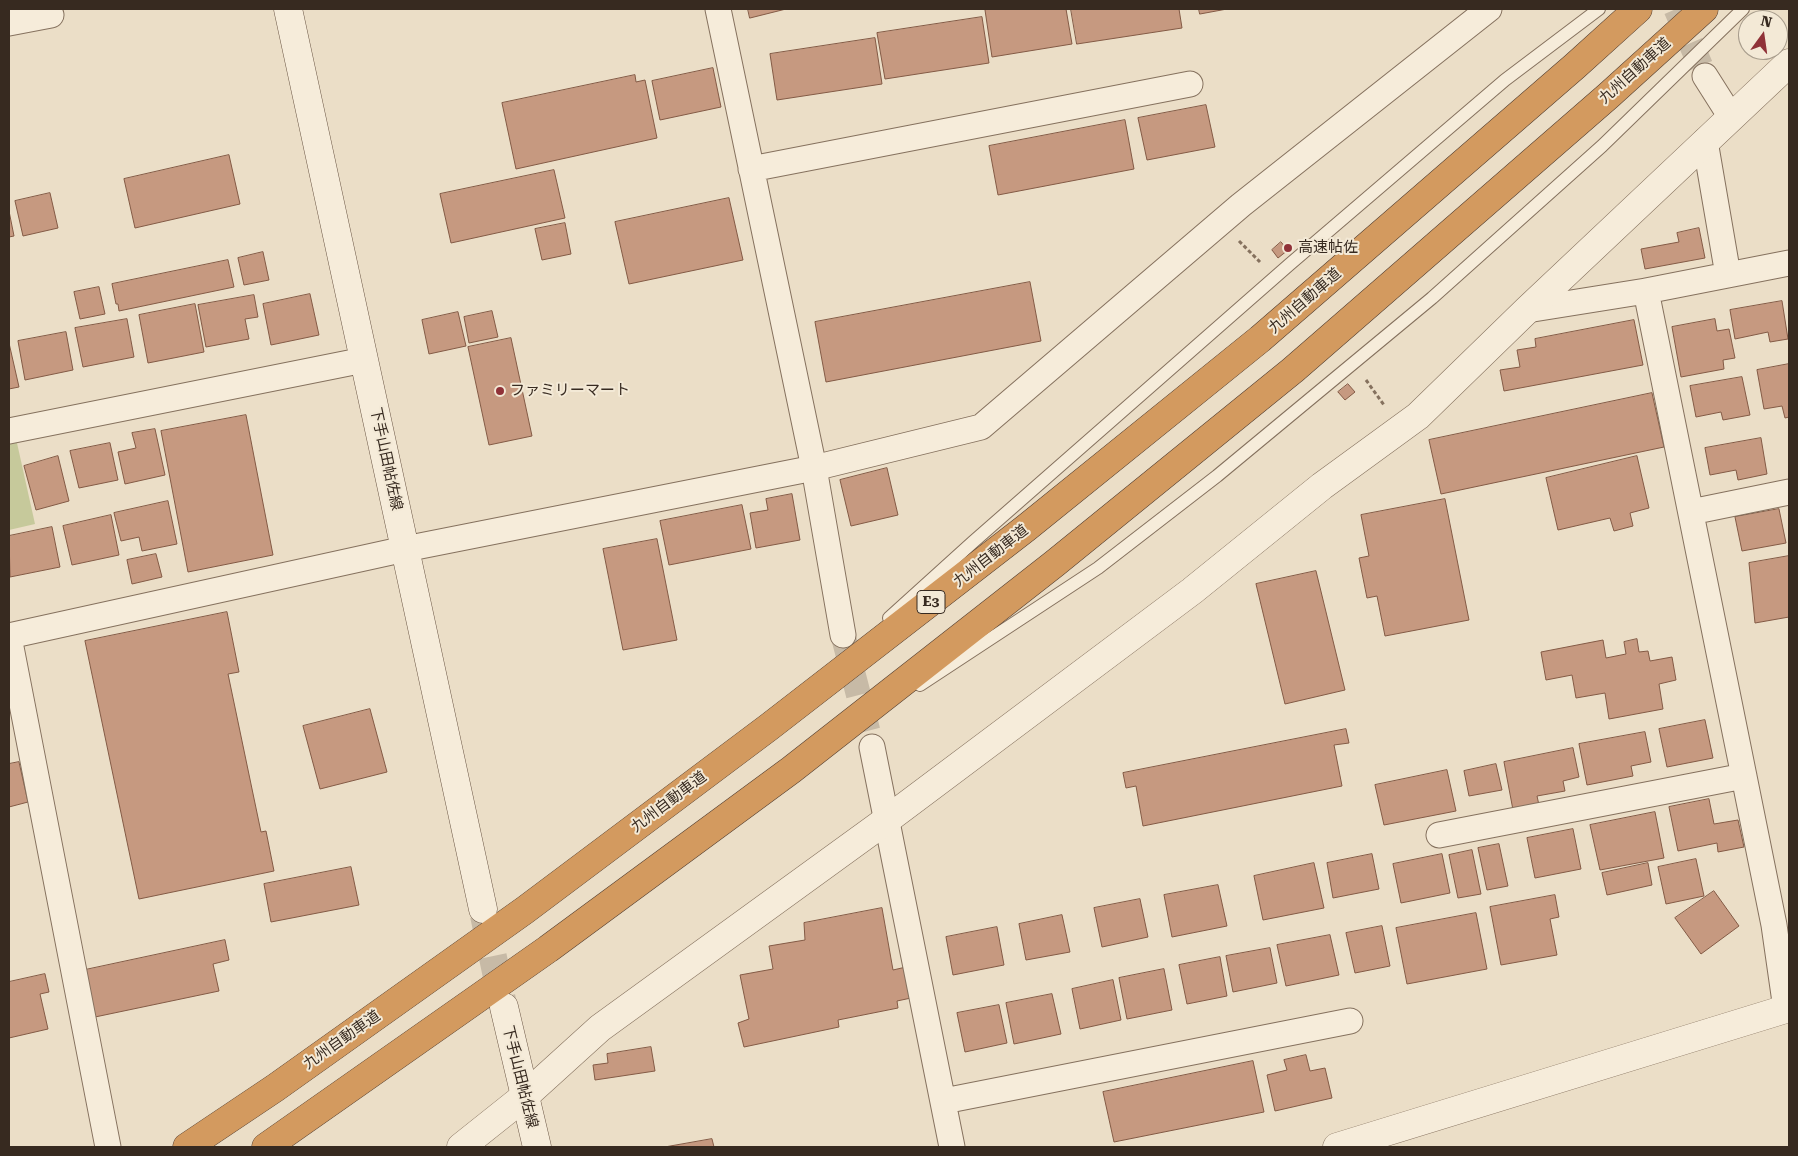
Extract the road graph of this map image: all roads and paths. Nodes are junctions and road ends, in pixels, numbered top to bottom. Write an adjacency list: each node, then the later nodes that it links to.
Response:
1 (288, 9): 22 (street, 下手山田帖佐線)
2 (718, 9): 15 (street)
3 (1489, 9): 26 (street)
4 (1598, 9): 33 (lane)
5 (1638, 9): 33 (highway, 九州自動車道 / E3)
6 (1704, 9): 35 (highway, 九州自動車道)
7 (1743, 9): 35 (lane)
8 (51, 15): 9 (street)
9 (9, 23)
10 (1789, 63): 13 (street)
11 (1705, 76): 13 (street)
12 (1190, 84): 15 (street)
13 (1731, 117): 14 (street)
14 (1705, 141): 19 (street); 21 (street)
15 (751, 169): 26 (street)
16 (1236, 238): 17 (path)
17 (1258, 260)
18 (1789, 267): 19 (street)
19 (1728, 275): 20 (street)
20 (1646, 291): 21 (street); 28 (street)
21 (1527, 310): 37 (street)
22 (364, 360): 25 (street); 29 (street, 下手山田帖佐線)
23 (1369, 383): 24 (path)
24 (1385, 406)
25 (9, 431)
26 (814, 468): 29 (street); 30 (street)
27 (1789, 492): 28 (street)
28 (1691, 512): 36 (street)
29 (405, 549): 31 (street); 39 (street, 下手山田帖佐線)
30 (843, 635)
31 (9, 636): 32 (street)
32 (17, 725): 46 (street)
33 (769, 727): 47 (highway, 九州自動車道 / E3)
34 (872, 748): 37 (street)
35 (790, 770): 48 (highway, 九州自動車道)
36 (1744, 776): 38 (street); 40 (street)
37 (888, 819): 44 (street); 45 (street)
38 (1439, 835)
39 (483, 909)
40 (1781, 923): 42 (street)
41 (504, 1007): 44 (street, 下手山田帖佐線)
42 (1788, 1009): 52 (street)
43 (1350, 1021): 45 (street)
44 (525, 1096): 49 (street); 50 (street, 下手山田帖佐線)
45 (944, 1101): 51 (street)
46 (108, 1147)
47 (187, 1147)
48 (266, 1147)
49 (461, 1147)
50 (537, 1147)
51 (952, 1147)
52 (1337, 1147)

